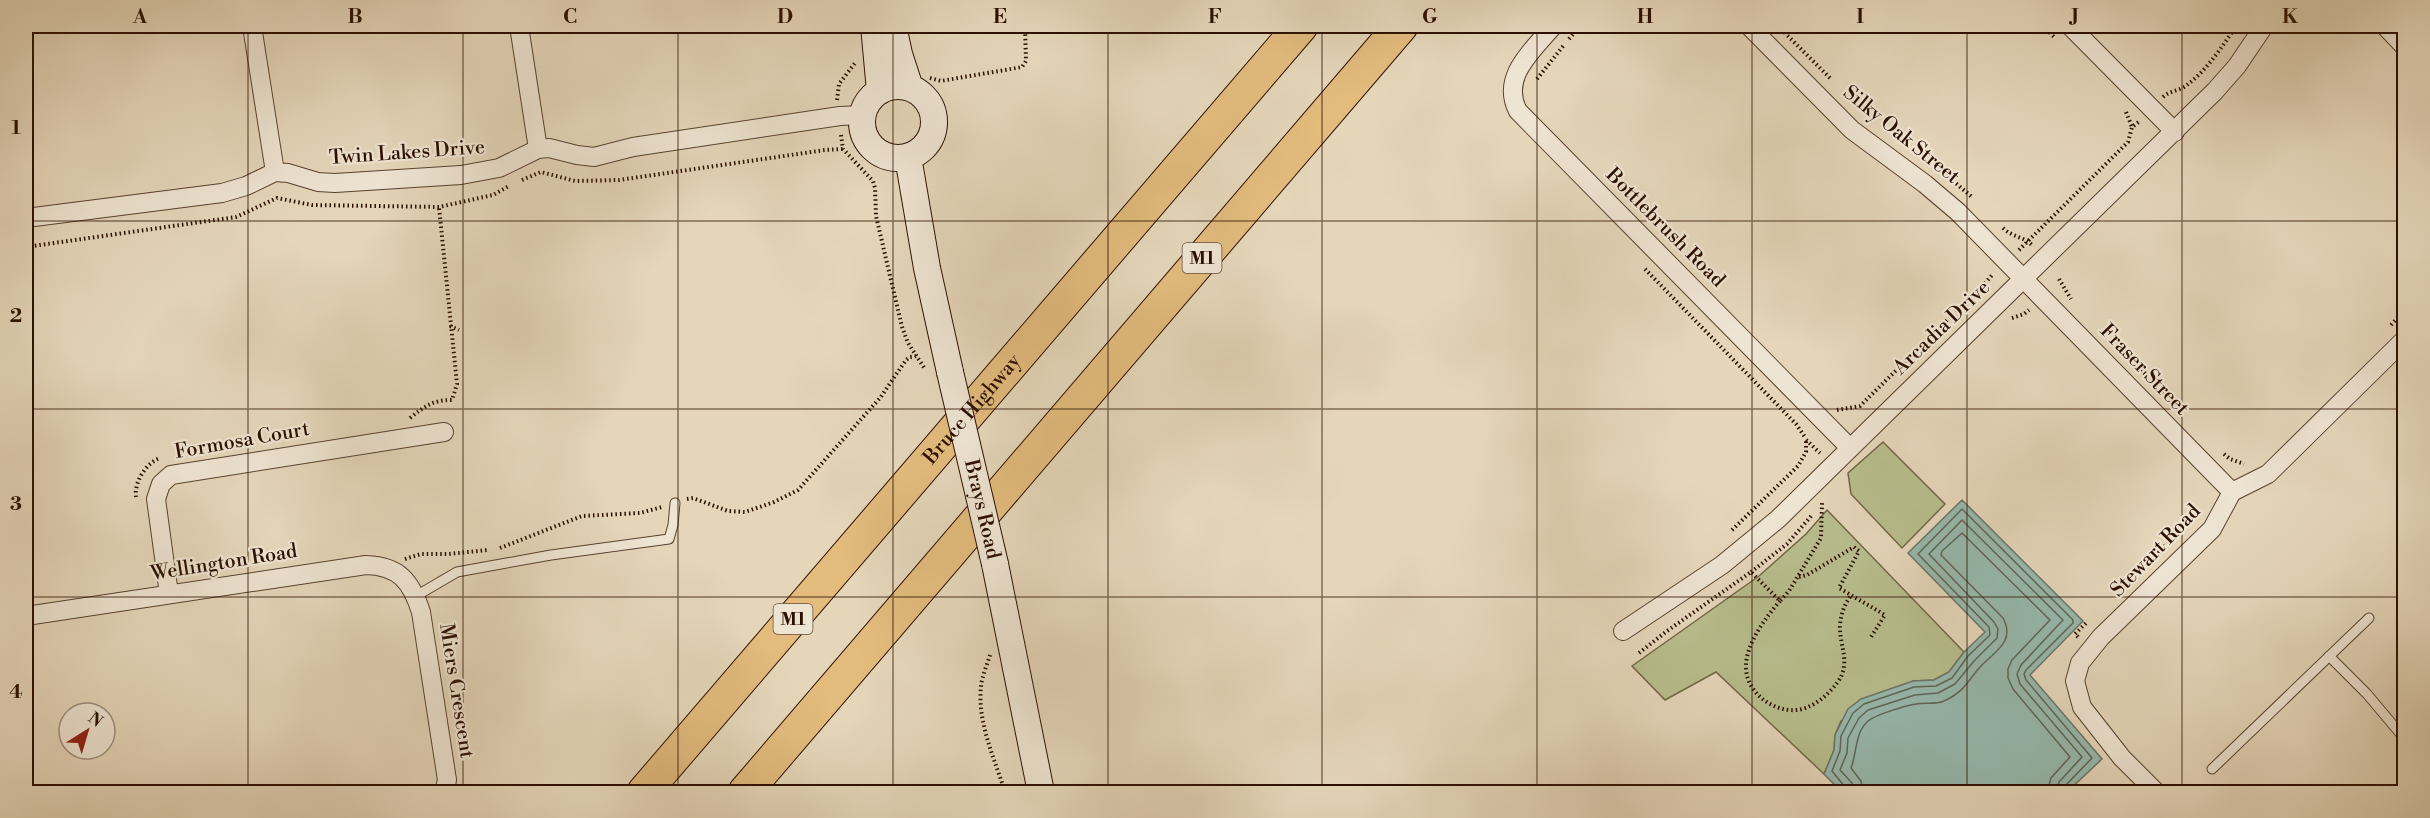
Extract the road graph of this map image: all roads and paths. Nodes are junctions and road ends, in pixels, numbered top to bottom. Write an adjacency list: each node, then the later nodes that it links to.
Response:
1 (252, 26): 31 (street)
2 (519, 26): 28 (street)
3 (874, 26): 21 (main road)
4 (894, 26): 19 (main road)
5 (1025, 26): 19 (path)
6 (1301, 26): 90 (highway, Bruce Highway / M1)
7 (1401, 26): 91 (highway, M1)
8 (1553, 26): 62 (street, Bottlebrush Road)
9 (1580, 26): 18 (path)
10 (1749, 26): 42 (street, Silky Oak Street)
11 (1778, 26): 20 (path)
12 (2070, 26): 26 (street)
13 (2236, 26): 23 (path)
14 (2264, 26): 26 (street, Arcadia Drive)
15 (2385, 26): 16 (street)
16 (2404, 46)
17 (859, 55): 22 (path)
18 (1536, 79)
19 (918, 82): 21 (main road); 29 (main road)
20 (1838, 86)
21 (880, 91): 24 (main road)
22 (837, 98)
23 (2162, 99)
24 (862, 116): 28 (street); 29 (main road)
25 (2142, 118): 36 (path)
26 (2175, 132): 42 (street, Arcadia Drive)
27 (841, 140): 54 (path)
28 (538, 149): 31 (street, Twin Lakes Drive)
29 (908, 157): 55 (main road, Brays Road)
30 (1937, 167): 32 (path)
31 (275, 172): 34 (street)
32 (1974, 199)
33 (439, 207): 50 (path)
34 (26, 218)
35 (1996, 221): 36 (path)
36 (2028, 241): 37 (path); 38 (path)
37 (2037, 249)
38 (2018, 251)
39 (1643, 268): 61 (path)
40 (2060, 273): 43 (path)
41 (1992, 275): 44 (path)
42 (2024, 279): 62 (street, Arcadia Drive); 67 (street, Fraser Street)
43 (2059, 279): 45 (path); 47 (path)
44 (1981, 287): 46 (path); 57 (path)
45 (2051, 287)
46 (1985, 291)
47 (2072, 300)
48 (2032, 307): 49 (path)
49 (2006, 312)
50 (449, 326): 51 (path); 58 (path)
51 (459, 330)
52 (2112, 340): 56 (path)
53 (2404, 340): 67 (street)
54 (917, 356): 55 (path); 70 (path)
55 (939, 372): 93 (main road, Brays Road, bridge)
56 (2177, 406)
57 (1833, 412)
58 (403, 420)
59 (1814, 430): 61 (path)
60 (444, 432): 76 (street, Formosa Court)
61 (1806, 439): 64 (path); 72 (path)
62 (1850, 448): 82 (street, Arcadia Drive)
63 (2218, 448): 66 (path)
64 (1821, 454)
65 (168, 455): 69 (path)
66 (2244, 464)
67 (2232, 492): 94 (street, Stewart Road)
68 (1829, 496): 71 (path)
69 (137, 502)
70 (675, 503): 73 (path); 78 (lane)
71 (1821, 504): 74 (path); 75 (path)
72 (1728, 534)
73 (395, 571): 76 (street, Wellington Road); 78 (street)
74 (1752, 573): 79 (path); 85 (path)
75 (1798, 577): 77 (path); 79 (path)
76 (169, 594): 80 (street, Wellington Road)
77 (1851, 595): 79 (path); 83 (path)
78 (416, 596): 89 (street, Miers Crescent)
79 (1780, 601)
80 (26, 616)
81 (2368, 618): 86 (lane)
82 (1623, 631)
83 (1872, 638)
84 (993, 645): 92 (path)
85 (1639, 653)
86 (2329, 656): 87 (lane); 88 (lane)
87 (2404, 738)
88 (2212, 769)
89 (444, 792)
90 (644, 792)
91 (745, 792)
92 (1005, 792)
93 (1041, 792)
94 (2156, 792)

